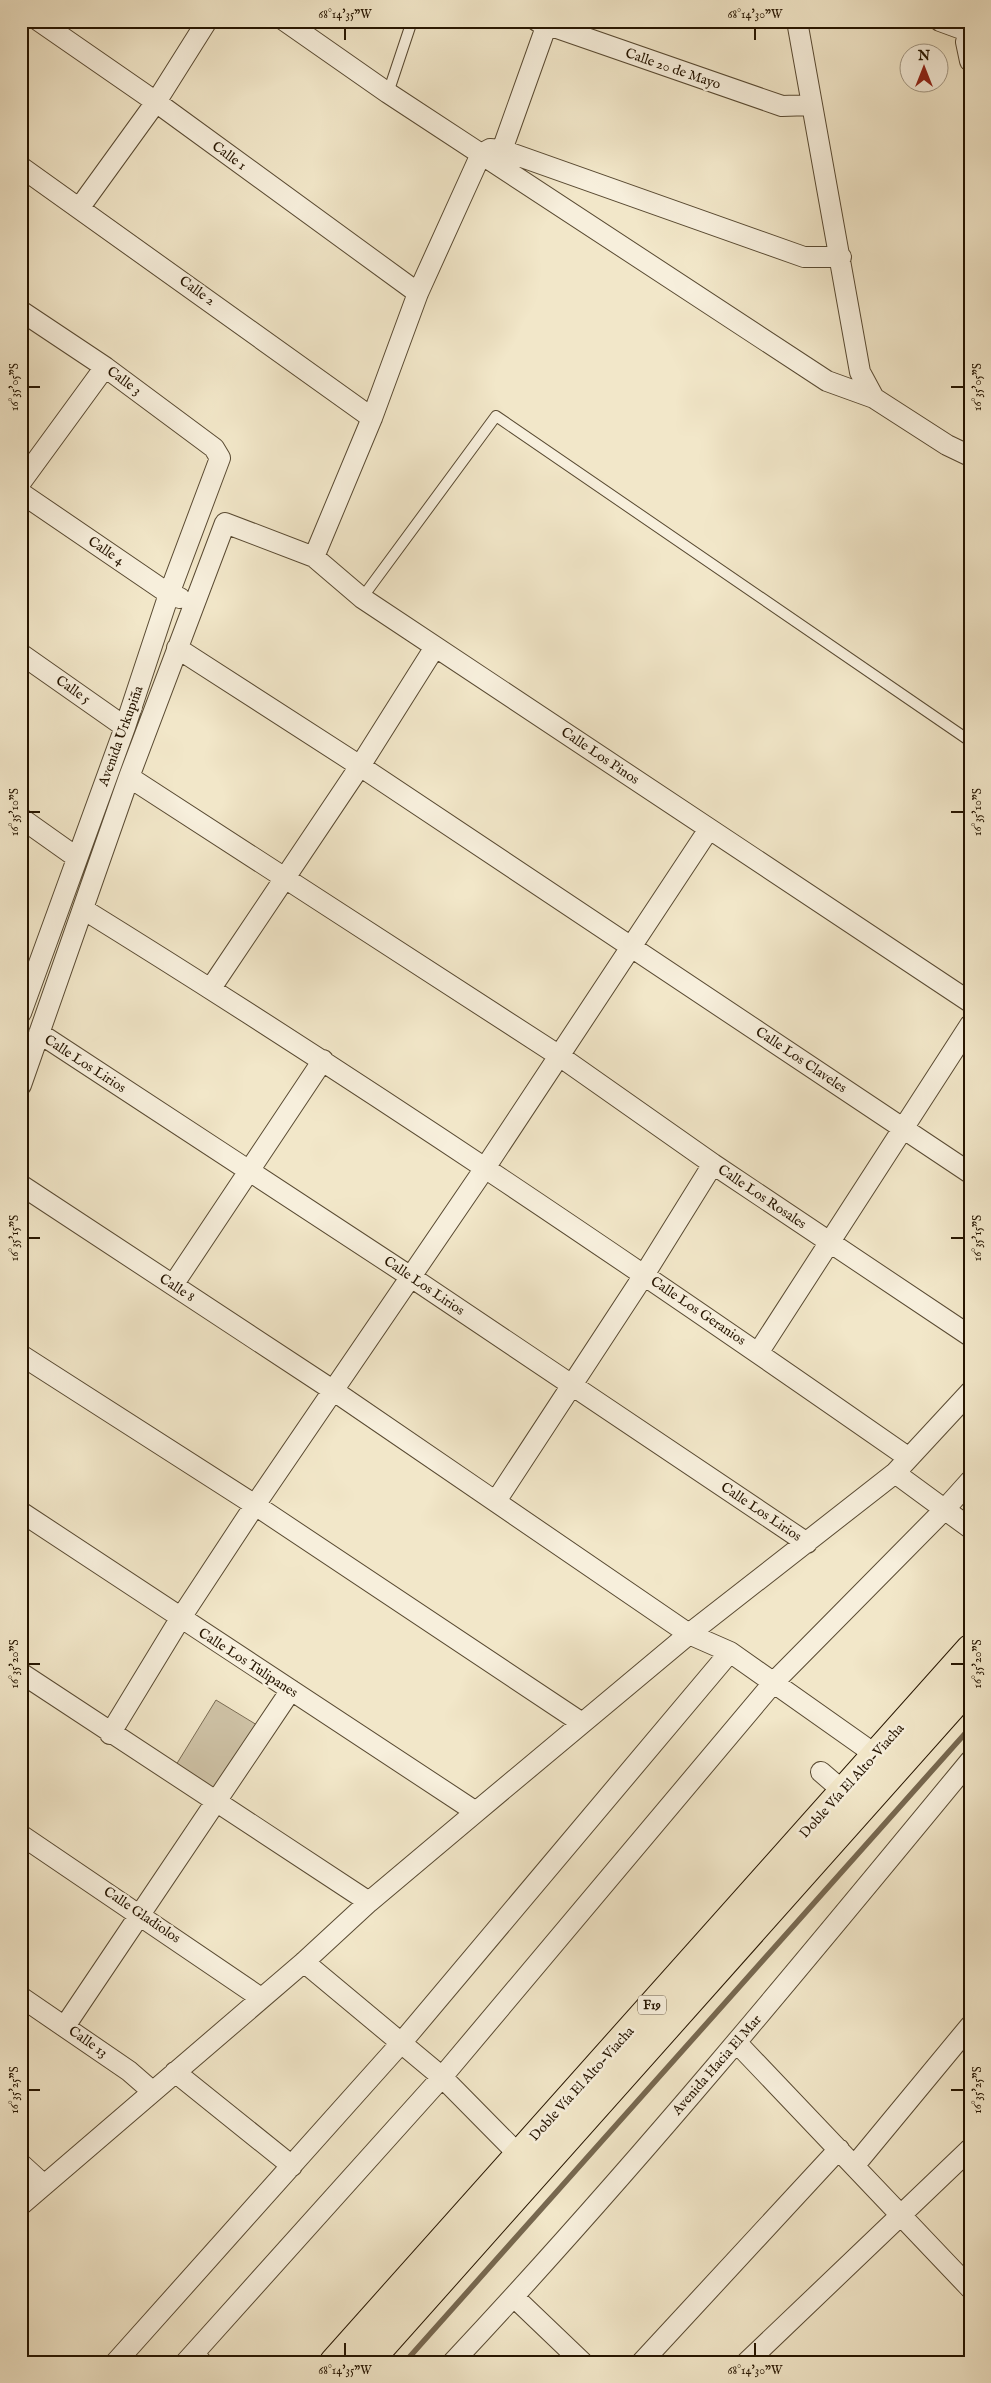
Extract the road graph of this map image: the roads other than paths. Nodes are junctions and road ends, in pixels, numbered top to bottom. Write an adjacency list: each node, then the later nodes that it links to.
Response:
1 (39, 21): 11 (street, Calle 1)
2 (207, 21): 11 (street)
3 (285, 21): 10 (street)
4 (412, 21): 10 (lane)
5 (797, 21): 12 (street)
6 (940, 21): 8 (street)
7 (542, 23): 12 (street, Calle 20 de Mayo); 13 (street)
8 (969, 31): 9 (street)
9 (970, 61)
10 (388, 93): 14 (street)
11 (156, 102): 16 (street); 18 (street, Calle 1)
12 (811, 105): 17 (street)
13 (502, 150): 14 (street); 17 (street)
14 (481, 154): 18 (street); 21 (street)
15 (21, 167): 16 (street, Calle 2)
16 (80, 207): 22 (street, Calle 2)
17 (841, 257): 21 (street)
18 (418, 293): 22 (street)
19 (21, 311): 20 (street, Calle 3)
20 (105, 367): 24 (street, Calle 3); 25 (street)
21 (874, 398): 23 (street)
22 (372, 418): 27 (street)
23 (970, 456)
24 (220, 458): 28 (street, Avenida Urkupiña)
25 (21, 482)
26 (21, 493): 28 (street, Calle 4)
27 (314, 557): 29 (street, Calle Los Pinos); 30 (street, Calle Los Pinos)
28 (169, 594): 30 (street, Calle 4); 34 (street, Avenida Urkupiña)
29 (362, 598): 31 (street, Calle Los Pinos); 35 (lane)
30 (194, 604): 32 (street)
31 (435, 647): 36 (street); 39 (street, Calle Los Pinos)
32 (177, 648): 36 (street, Calle Los Claveles); 37 (street)
33 (21, 654): 34 (street, Calle 5)
34 (125, 727): 40 (street, Avenida Urkupiña)
35 (970, 741)
36 (360, 766): 41 (street); 43 (street, Calle Los Claveles)
37 (129, 777): 41 (street, Calle Los Rosales); 42 (street)
38 (21, 818): 40 (street)
39 (709, 829): 43 (street); 46 (street, Calle Los Pinos)
40 (76, 857): 44 (street, Avenida Urkupiña)
41 (285, 878): 45 (street); 50 (street, Calle Los Rosales)
42 (83, 909): 45 (street, Calle Los Geranios); 49 (street)
43 (632, 947): 50 (street); 53 (street, Calle Los Claveles)
44 (26, 982): 47 (street, Avenida Urkupiña)
45 (211, 988): 51 (street, Calle Los Geranios)
46 (970, 1002)
47 (21, 1013)
48 (970, 1025): 53 (street)
49 (39, 1033): 52 (street); 56 (street, Calle Los Lirios)
50 (558, 1055): 54 (street, Calle Los Rosales); 55 (street)
51 (323, 1060): 55 (street, Calle Los Geranios); 56 (street)
52 (21, 1085)
53 (904, 1128): 57 (street, Calle Los Claveles); 59 (street)
54 (713, 1164): 59 (street, Calle Los Rosales); 60 (street)
55 (485, 1168): 60 (street, Calle Los Geranios); 61 (street)
56 (249, 1171): 61 (street, Calle Los Lirios); 62 (street)
57 (970, 1173)
58 (21, 1184): 62 (street, Calle 8)
59 (828, 1242): 63 (street, Calle Los Rosales); 64 (street)
60 (644, 1275): 64 (street, Calle Los Geranios); 66 (street)
61 (411, 1277): 66 (street, Calle Los Lirios); 67 (street)
62 (173, 1285): 67 (street, Calle 8)
63 (970, 1336)
64 (758, 1353): 69 (street, Calle Los Geranios)
65 (21, 1355): 73 (street)
66 (572, 1386): 72 (street); 77 (street, Calle Los Lirios)
67 (334, 1391): 72 (street, Calle 8); 73 (street)
68 (970, 1392): 69 (street)
69 (909, 1458): 70 (street)
70 (895, 1473): 74 (street); 77 (street)
71 (970, 1481): 74 (street)
72 (496, 1501): 79 (street, Calle 8)
73 (255, 1506): 78 (street); 86 (street)
74 (944, 1510): 76 (street); 83 (street)
75 (21, 1512): 78 (street, Calle Los Tulipanes)
76 (970, 1528)
77 (807, 1542): 79 (street)
78 (180, 1619): 85 (street, Calle Los Tulipanes); 87 (street)
79 (689, 1634): 81 (street, Calle 8); 86 (street)
80 (970, 1649): 88 (highway, Doble Vía El Alto-Viacha / F19)
81 (730, 1652): 83 (street, Calle 8); 102 (street)
82 (21, 1673): 87 (street)
83 (774, 1682): 88 (street, Calle 8); 105 (street)
84 (970, 1686): 121 (highway, Doble Vía El Alto-Viacha / F19)
85 (291, 1690): 92 (street); 93 (street, Calle Los Tulipanes)
86 (582, 1723): 93 (street)
87 (110, 1734): 92 (street)
88 (876, 1755): 91 (highway, Doble Vía El Alto-Viacha / F19)
89 (970, 1761): 103 (street, Avenida Hacia El Mar)
90 (821, 1772): 91 (street)
91 (843, 1791): 109 (highway, Doble Vía El Alto-Viacha / F19)
92 (217, 1802): 95 (street); 96 (street)
93 (476, 1812): 95 (street)
94 (21, 1835): 96 (street, Calle Gladiolos)
95 (369, 1902): 97 (street)
96 (139, 1913): 99 (street, Calle Gladiolos); 100 (street)
97 (304, 1962): 99 (street); 102 (street)
98 (21, 1997): 100 (street, Calle 13)
99 (262, 1998): 104 (street)
100 (66, 2026): 106 (street, Calle 13)
101 (970, 2026): 111 (street)
102 (402, 2042): 105 (street); 112 (street)
103 (737, 2043): 108 (street); 117 (street, Avenida Hacia El Mar)
104 (176, 2072): 106 (street); 112 (street)
105 (442, 2077): 109 (street); 118 (street)
106 (152, 2091): 113 (street)
107 (970, 2149): 115 (street)
108 (839, 2150): 111 (street); 124 (street)
109 (519, 2155): 120 (highway, Doble Vía El Alto-Viacha / F19)
110 (21, 2164): 113 (street)
111 (855, 2165): 115 (street)
112 (292, 2166): 119 (street)
113 (44, 2185): 114 (street)
114 (21, 2205)
115 (900, 2215): 116 (street); 125 (street)
116 (970, 2288)
117 (514, 2297): 122 (street, Avenida Hacia El Mar); 123 (street)
118 (197, 2358)
119 (116, 2362)
120 (334, 2362)
121 (368, 2362)
122 (453, 2362)
123 (582, 2362)
124 (642, 2362)
125 (747, 2362)

